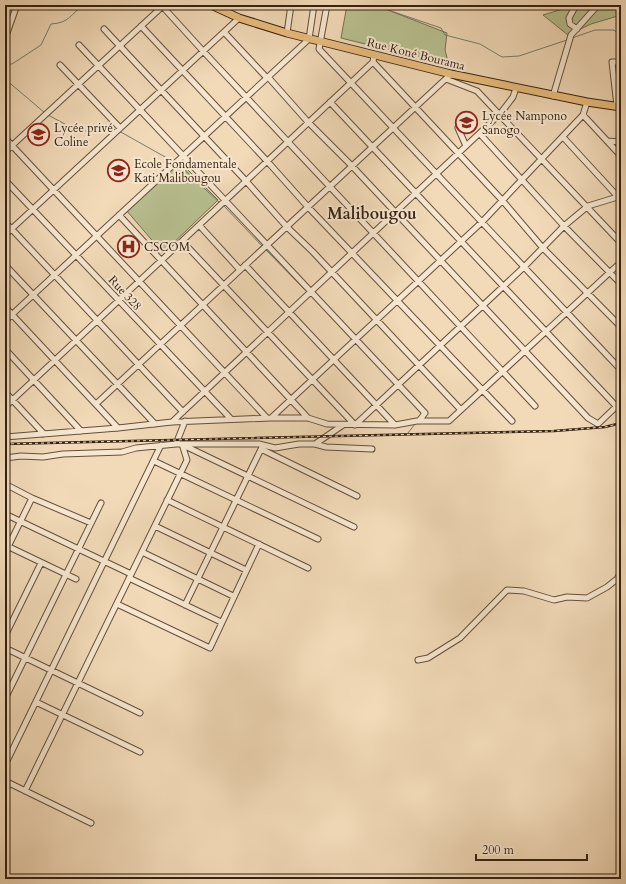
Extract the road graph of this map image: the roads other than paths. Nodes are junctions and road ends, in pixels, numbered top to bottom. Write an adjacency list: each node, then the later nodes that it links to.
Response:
1 (17, 5): 14 (street)
2 (211, 5): 9 (highway, Rue Koné Bourama)
3 (291, 5): 15 (street)
4 (314, 5): 16 (street)
5 (327, 5): 17 (street)
6 (576, 5): 12 (street)
7 (598, 5): 12 (street)
8 (164, 6): 10 (street); 20 (street)
9 (239, 18): 13 (street); 15 (highway, Rue Koné Bourama)
10 (141, 26): 19 (street); 25 (street)
11 (104, 29): 19 (street)
12 (577, 29): 32 (street)
13 (224, 32): 20 (street); 26 (street)
14 (7, 33)
15 (287, 33): 16 (highway, Rue Koné Bourama)
16 (309, 39): 17 (highway, Rue Koné Bourama); 26 (street)
17 (321, 42): 21 (highway, Rue Koné Bourama); 28 (street)
18 (79, 45): 24 (street)
19 (120, 46): 24 (street); 31 (street)
20 (202, 52): 25 (street); 33 (street)
21 (373, 58): 27 (highway, Rue Koné Bourama); 28 (street); 37 (street)
22 (621, 62): 36 (street)
23 (60, 65): 29 (street)
24 (98, 66): 29 (street); 38 (street)
25 (182, 70): 31 (street); 41 (street)
26 (268, 77): 33 (street); 42 (street)
27 (448, 77): 30 (highway, Rue Koné Bourama); 37 (street); 39 (street)
28 (351, 83): 34 (street); 44 (street)
29 (79, 84): 43 (street); 53 (street)
30 (516, 88): 32 (highway, Rue Koné Bourama); 39 (street)
31 (161, 90): 38 (street); 47 (street)
32 (554, 96): 35 (highway, Rue Koné Bourama)
33 (246, 98): 41 (street); 51 (street)
34 (330, 102): 42 (street); 55 (street)
35 (587, 102): 36 (highway, Rue Koné Bourama); 40 (street)
36 (619, 106)
37 (415, 107): 44 (street); 57 (street)
38 (140, 110): 43 (street); 58 (street)
39 (500, 114): 46 (street); 60 (street)
40 (583, 115): 48 (street); 50 (street)
41 (226, 116): 47 (street); 61 (street)
42 (308, 122): 51 (street); 62 (street)
43 (120, 128): 68 (street)
44 (393, 128): 55 (street); 63 (street)
45 (458, 128): 54 (street)
46 (480, 134): 54 (street); 64 (street)
47 (204, 136): 58 (street); 66 (street)
48 (563, 137): 60 (street); 70 (street)
49 (5, 138): 53 (street)
50 (607, 141): 52 (street); 59 (street)
51 (288, 142): 61 (street); 67 (street)
52 (621, 142)
53 (12, 146): 56 (street); 68 (street)
54 (466, 146): 57 (street)
55 (373, 147): 62 (street); 69 (street)
56 (5, 152)
57 (459, 154): 63 (street); 71 (street)
58 (183, 156): 72 (street); 77 (street)
59 (621, 156)
60 (542, 158): 64 (street); 73 (street)
61 (268, 161): 66 (street); 74 (street)
62 (352, 166): 67 (street); 76 (street)
63 (437, 174): 69 (street); 79 (street)
64 (522, 179): 71 (street); 81 (street)
65 (5, 180): 75 (street, Rue 328)
66 (246, 181): 72 (street); 82 (street)
67 (330, 187): 74 (street); 84 (street)
68 (53, 190): 75 (street); 86 (street)
69 (416, 193): 76 (street); 88 (street)
70 (620, 198): 73 (street)
71 (502, 200): 79 (street); 91 (street)
72 (225, 201): 80 (street); 90 (street)
73 (588, 206): 81 (street); 89 (street)
74 (308, 207): 82 (street); 92 (street)
75 (32, 209): 83 (street); 93 (street, Rue 328)
76 (396, 213): 84 (street); 94 (street)
77 (119, 216): 86 (street); 95 (street)
78 (5, 222): 83 (street)
79 (482, 222): 88 (street); 99 (street)
80 (199, 226): 87 (street); 100 (street)
81 (564, 226): 91 (street); 102 (street)
82 (287, 227): 90 (street); 101 (street)
83 (11, 229): 85 (street); 103 (street)
84 (373, 233): 92 (street); 105 (street)
85 (5, 235)
86 (96, 236): 93 (street); 104 (street)
87 (182, 241): 95 (street); 107 (street)
88 (461, 241): 94 (street); 108 (street)
89 (621, 242)
90 (267, 245): 98 (street); 109 (street)
91 (542, 247): 99 (street); 110 (street)
92 (352, 254): 101 (street); 112 (street)
93 (76, 255): 103 (street); 113 (street, Rue 328)
94 (440, 260): 105 (street); 115 (street)
95 (161, 261): 104 (street); 114 (street)
96 (621, 262): 102 (street)
97 (5, 265): 111 (street)
98 (245, 265): 100 (street); 117 (street)
99 (524, 267): 108 (street); 118 (street)
100 (240, 270): 107 (street)
101 (332, 272): 109 (street); 120 (street)
102 (610, 272): 106 (street); 110 (street)
103 (54, 275): 111 (street); 122 (street)
104 (139, 281): 113 (street); 123 (street)
105 (418, 281): 112 (street); 124 (street)
106 (621, 284)
107 (224, 285): 114 (street); 126 (street)
108 (504, 286): 115 (street); 127 (street)
109 (311, 292): 117 (street); 128 (street)
110 (588, 292): 118 (street); 125 (street)
111 (33, 295): 119 (street); 129 (street)
112 (398, 300): 120 (street); 131 (street)
113 (119, 301): 122 (street); 130 (street, Rue 328)
114 (202, 305): 123 (street); 134 (street)
115 (483, 306): 124 (street); 133 (street)
116 (5, 307): 119 (street)
117 (289, 312): 126 (street); 135 (street)
118 (567, 312): 127 (street); 139 (street)
119 (12, 315): 121 (street); 136 (street)
120 (376, 320): 128 (street); 138 (street)
121 (5, 321)
122 (97, 321): 129 (street); 137 (street)
123 (180, 325): 130 (street); 141 (street)
124 (460, 326): 131 (street); 140 (street)
125 (621, 327)
126 (268, 332): 134 (street); 142 (street)
127 (546, 332): 133 (street); 155 (street)
128 (355, 339): 135 (street); 145 (street)
129 (76, 341): 136 (street); 144 (street)
130 (160, 344): 137 (street); 148 (street, Rue 328)
131 (440, 345): 138 (street); 146 (street)
132 (5, 349): 143 (street)
133 (525, 351): 140 (street); 155 (street)
134 (247, 352): 141 (street); 149 (street)
135 (334, 359): 142 (street); 153 (street)
136 (55, 361): 143 (street); 152 (street)
137 (138, 364): 144 (street); 158 (street)
138 (419, 365): 145 (street); 157 (street)
139 (621, 370)
140 (503, 372): 146 (street); 154 (street)
141 (225, 373): 148 (street); 159 (street)
142 (312, 379): 149 (street); 168 (street)
143 (34, 380): 150 (street); 171 (street)
144 (117, 384): 152 (street); 166 (street)
145 (398, 385): 153 (street); 163 (street)
146 (483, 390): 157 (street); 164 (street)
147 (5, 392): 150 (street)
148 (204, 392): 158 (street); 161 (street, Rue 328)
149 (291, 399): 159 (street); 160 (street)
150 (12, 400): 156 (street); 172 (street)
151 (621, 402): 155 (street)
152 (96, 404): 170 (street)
153 (376, 405): 168 (street); 169 (street)
154 (535, 406)
155 (616, 406)
156 (5, 407)
157 (461, 410): 163 (street)
158 (183, 412): 165 (street)
159 (269, 418): 160 (street); 161 (street)
160 (308, 418): 167 (street)
161 (230, 419): 162 (street)
162 (185, 421): 165 (street); 174 (street)
163 (419, 421): 169 (street)
164 (512, 421)
165 (172, 422): 166 (street)
166 (155, 424): 170 (street)
167 (343, 425): 168 (street); 175 (street)
168 (355, 425): 169 (street)
169 (395, 425)
170 (118, 428): 171 (street)
171 (81, 431): 172 (street)
172 (44, 434): 173 (street)
173 (6, 436)
174 (179, 444): 176 (street); 177 (street); 181 (street); 182 (street)
175 (315, 444): 177 (street); 178 (street)
176 (161, 445): 179 (street); 180 (street)
177 (262, 447): 182 (street); 184 (street)
178 (372, 449)
179 (5, 458)
180 (154, 461): 181 (street); 202 (street)
181 (180, 473): 186 (street); 187 (street)
182 (248, 476): 187 (street); 194 (street)
183 (5, 484): 185 (street)
184 (357, 496)
185 (32, 498): 190 (street); 191 (street)
186 (167, 500): 192 (street); 193 (street)
187 (236, 500): 193 (street); 195 (street)
188 (101, 503): 191 (street)
189 (5, 514): 190 (street)
190 (21, 521): 197 (street); 198 (street)
191 (91, 523): 198 (street)
192 (154, 526): 199 (street); 201 (street)
193 (223, 527): 196 (street); 201 (street)
194 (354, 527)
195 (318, 539)
196 (259, 544): 204 (street); 205 (street)
197 (7, 546): 200 (street); 203 (street)
198 (78, 549): 202 (street); 207 (street)
199 (142, 552): 208 (street); 209 (street)
200 (5, 553)
201 (210, 553): 205 (street); 209 (street)
202 (105, 562): 208 (street); 219 (street)
203 (41, 563): 207 (street); 215 (street)
204 (308, 568)
205 (246, 570): 211 (street)
206 (621, 572): 218 (street)
207 (66, 575): 210 (street); 217 (street)
208 (130, 576): 212 (street); 213 (street)
209 (198, 579): 211 (street); 213 (street)
210 (76, 580)
211 (233, 596): 214 (street)
212 (117, 604): 214 (street); 220 (street)
213 (185, 605): 214 (street)
214 (220, 622)
215 (5, 636)
216 (5, 648): 217 (street)
217 (25, 658): 219 (street); 221 (street)
218 (418, 660)
219 (51, 670): 220 (street); 222 (street)
220 (78, 683): 223 (street); 224 (street)
221 (5, 699)
222 (36, 702): 224 (street); 226 (street)
223 (140, 713)
224 (62, 715): 225 (street); 228 (street)
225 (140, 752)
226 (5, 765)
227 (5, 781): 228 (street)
228 (25, 791): 229 (street)
229 (91, 823)

